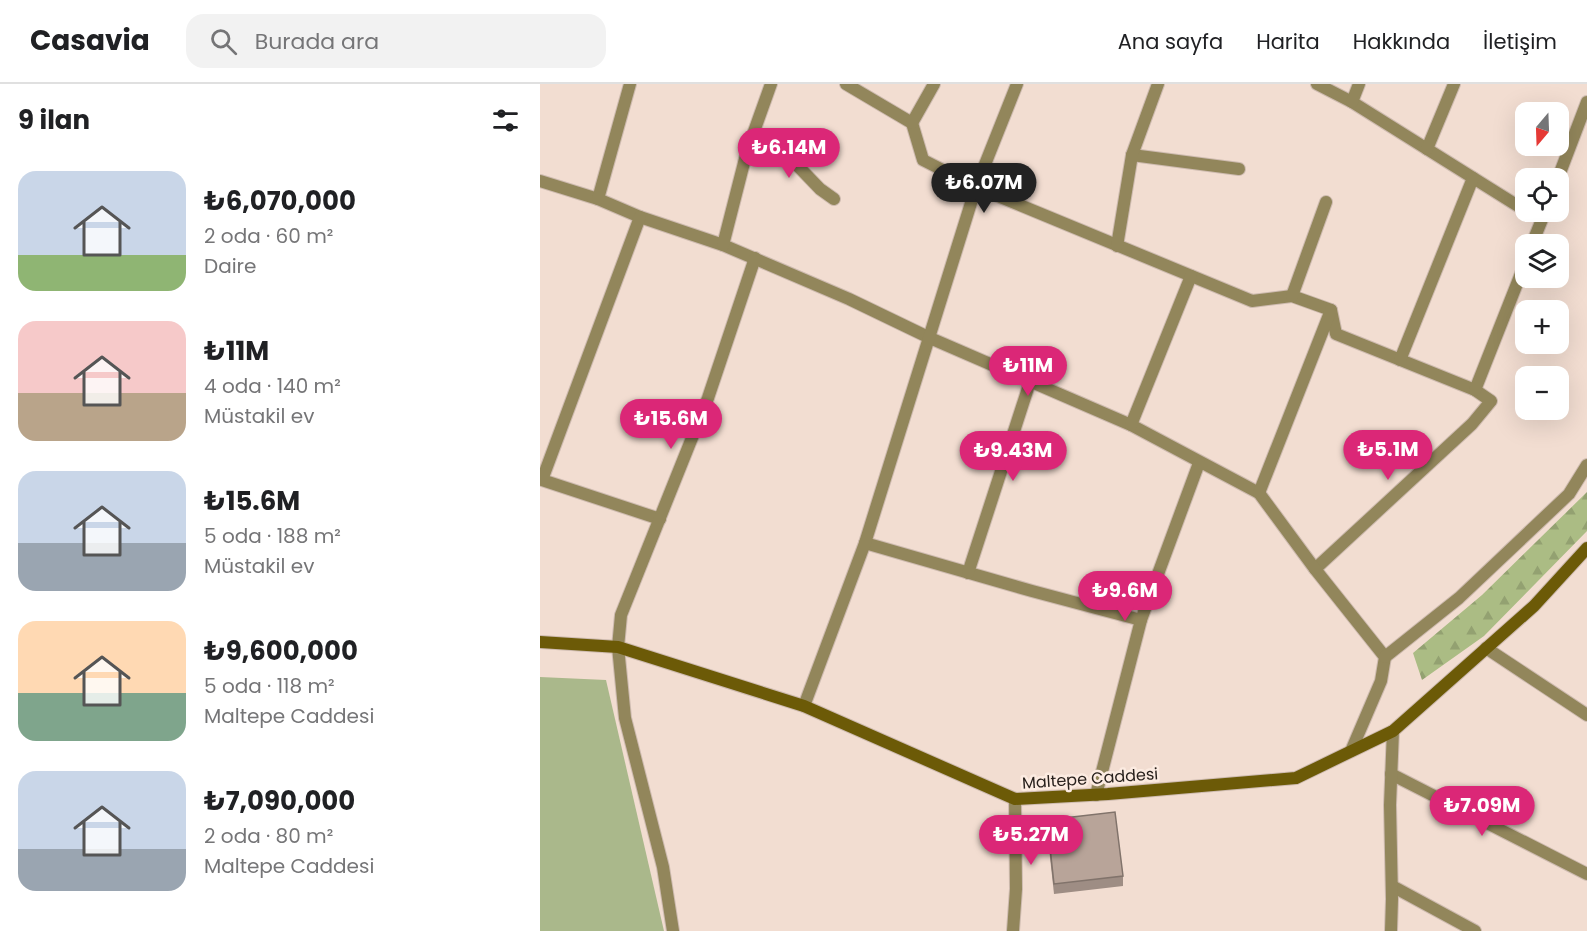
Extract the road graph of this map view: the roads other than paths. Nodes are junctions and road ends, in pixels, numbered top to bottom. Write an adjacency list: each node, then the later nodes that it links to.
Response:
1 (630, 84): 21 (street)
2 (771, 84): 13 (street)
3 (846, 84): 12 (street)
4 (934, 84): 12 (street)
5 (1017, 84): 20 (street)
6 (1158, 84): 15 (street)
7 (1317, 84): 10 (street)
8 (1359, 84): 10 (street)
9 (1454, 84): 14 (street)
10 (1352, 102): 14 (street)
11 (1587, 102): 16 (street)
12 (912, 123): 20 (street)
13 (748, 147): 22 (street); 26 (street)
14 (1427, 149): 18 (street)
15 (1132, 155): 17 (street); 27 (street)
16 (1562, 168)
17 (1239, 169)
18 (1473, 178): 24 (street); 34 (street)
19 (540, 181): 21 (street)
20 (976, 187): 27 (street); 33 (street)
21 (598, 199): 25 (street)
22 (834, 200)
23 (1326, 202): 31 (street)
24 (1515, 204)
25 (640, 217): 26 (street); 40 (street)
26 (723, 244): 28 (street)
27 (1117, 246): 29 (street)
28 (755, 258): 33 (street); 42 (street)
29 (1191, 276): 31 (street); 37 (street)
30 (1515, 288): 36 (street)
31 (1292, 296): 32 (street)
32 (1331, 310): 34 (street); 41 (street)
33 (930, 338): 35 (street); 43 (street)
34 (1400, 360): 36 (street)
35 (1030, 382): 37 (street); 46 (street)
36 (1475, 390): 45 (street)
37 (1131, 425): 38 (street)
38 (1199, 463): 41 (street); 47 (street)
39 (1587, 465): 51 (street)
40 (541, 483): 42 (street)
41 (1259, 493): 45 (street)
42 (660, 519): 49 (street)
43 (865, 543): 46 (street); 52 (street)
44 (1587, 548): 50 (street, Maltepe Caddesi)
45 (1315, 569): 51 (street)
46 (968, 573): 47 (street)
47 (1141, 620): 57 (street)
48 (540, 642): 49 (street, Maltepe Caddesi)
49 (618, 647): 52 (street, Maltepe Caddesi); 61 (street)
50 (1486, 648): 53 (street); 54 (street, Maltepe Caddesi)
51 (1385, 657): 55 (street)
52 (804, 706): 58 (street, Maltepe Caddesi)
53 (1587, 715)
54 (1393, 731): 55 (street, Maltepe Caddesi); 56 (street)
55 (1351, 751): 57 (street, Maltepe Caddesi)
56 (1391, 774): 59 (street); 60 (street)
57 (1096, 795): 58 (street, Maltepe Caddesi)
58 (1016, 799): 62 (street)
59 (1587, 874)
60 (1392, 886): 63 (street); 64 (street)
61 (673, 931)
62 (1013, 931)
63 (1391, 931)
64 (1474, 931)

